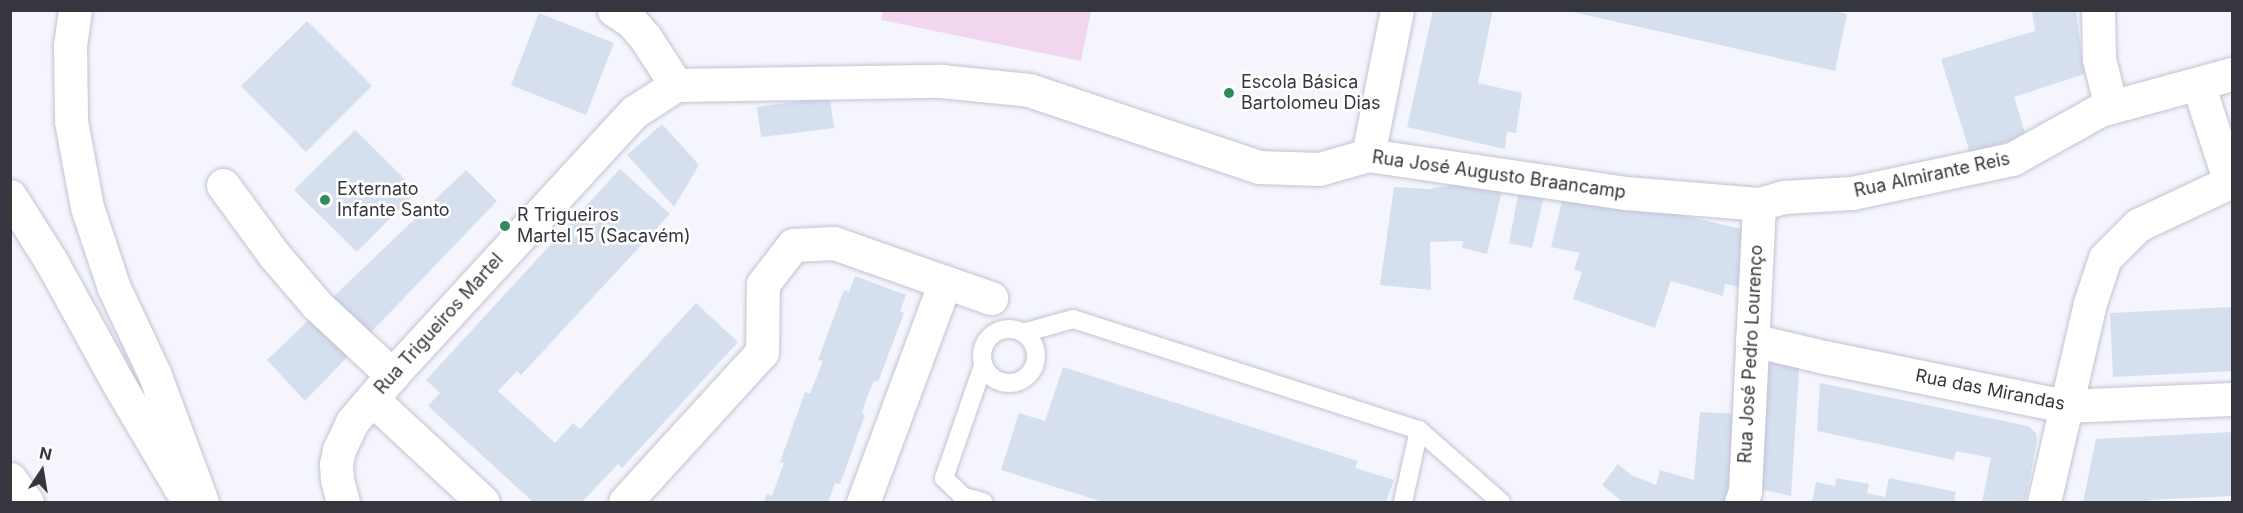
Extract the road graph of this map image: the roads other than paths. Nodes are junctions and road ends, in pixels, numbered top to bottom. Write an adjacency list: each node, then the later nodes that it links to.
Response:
1 (75, 10): 25 (main road)
2 (614, 10): 7 (main road)
3 (1397, 10): 9 (main road)
4 (2098, 10): 8 (main road)
5 (2232, 74): 6 (main road, Rua Almirante Reis)
6 (2198, 84): 8 (main road, Rua Almirante Reis); 20 (main road)
7 (676, 85): 9 (main road, Rua José Augusto Braancamp); 18 (main road, Rua Trigueiros Martel)
8 (2111, 107): 12 (main road, Rua Almirante Reis)
9 (1368, 155): 12 (main road, Rua José Augusto Braancamp)
10 (222, 185): 18 (main road)
11 (10, 196): 24 (main road)
12 (1759, 204): 16 (main road, Rua José Pedro Lourenço)
13 (945, 282): 14 (main road); 28 (main road); 29 (main road)
14 (991, 298)
15 (1023, 333): 17 (lane); 17 (lane); 21 (lane)
16 (1752, 340): 20 (main road, Rua das Mirandas); 33 (main road, Rua José Pedro Lourenço)
17 (983, 366): 30 (lane)
18 (382, 387): 26 (main road, Rua Trigueiros Martel); 27 (main road)
19 (2232, 399): 20 (main road, Rua das Mirandas)
20 (2064, 406): 34 (main road)
21 (1419, 430): 31 (lane); 32 (lane)
22 (10, 479): 23 (main road)
23 (27, 502)
24 (189, 502)
25 (202, 502)
26 (343, 502)
27 (483, 502)
28 (625, 502)
29 (862, 502)
30 (983, 502)
31 (1403, 502)
32 (1501, 502)
33 (1741, 502)
34 (2044, 502)

